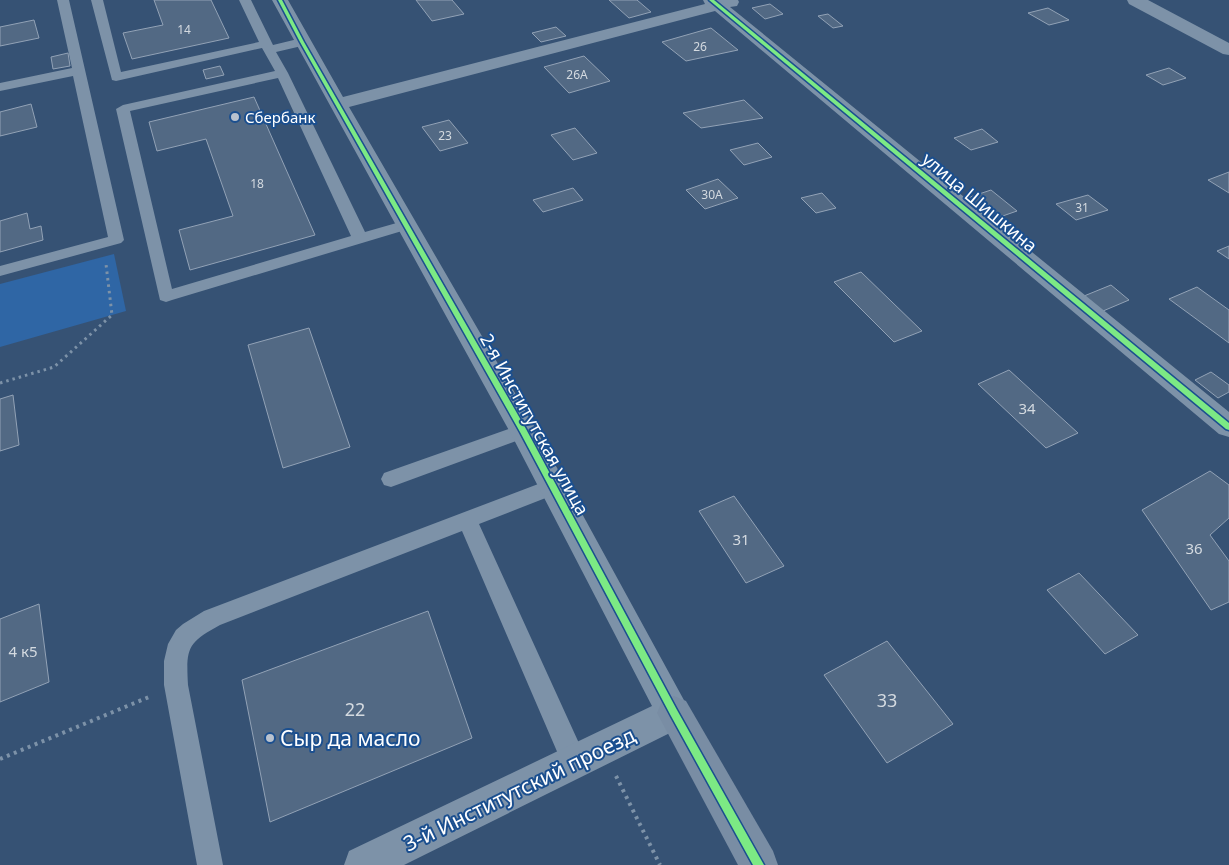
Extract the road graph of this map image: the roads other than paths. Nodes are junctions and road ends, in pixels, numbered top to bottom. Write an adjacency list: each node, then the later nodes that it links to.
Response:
1 (63, 0): 11 (lane)
2 (97, 0): 9 (lane)
3 (245, 0): 9 (lane)
4 (280, 0): 8 (street, 2-я Институтская улица)
5 (739, 0): 7 (street)
6 (1135, 0): 10 (street)
7 (714, 2): 14 (street); 18 (street, улица Шишкина)
8 (302, 42): 9 (lane); 14 (street, 2-я Институтская улица)
9 (268, 47): 12 (lane)
10 (1229, 50)
11 (78, 71): 13 (lane); 17 (lane)
12 (282, 73): 16 (lane); 16 (lane)
13 (0, 87)
14 (338, 104): 15 (street, 2-я Институтская улица)
15 (406, 225): 16 (lane); 19 (street, 2-я Институтская улица)
16 (360, 239)
17 (0, 271)
18 (1229, 427)
19 (523, 431): 20 (lane); 21 (street, 2-я Институтская улица)
20 (391, 479)
21 (554, 486): 22 (lane); 23 (street, 2-я Институтская улица)
22 (467, 520): 24 (lane); 25 (lane)
23 (674, 713): 24 (street, 3-й Институтский проезд); 27 (street, 2-я Институтская улица)
24 (588, 755): 26 (street, 3-й Институтский проезд)
25 (210, 865)
26 (363, 865)
27 (759, 865)

